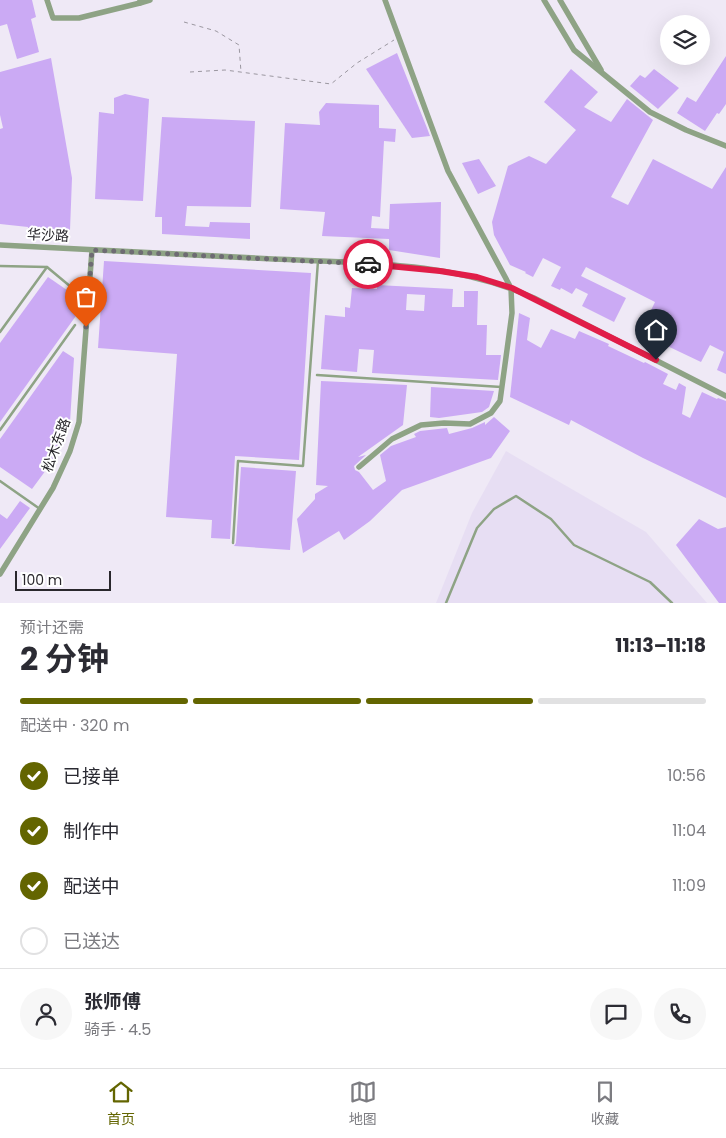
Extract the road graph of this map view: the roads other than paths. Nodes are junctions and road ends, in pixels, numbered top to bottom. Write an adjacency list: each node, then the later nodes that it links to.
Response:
1 (47, 0): 6 (street)
2 (150, 0): 6 (street)
3 (385, 0): 14 (street)
4 (544, 0): 7 (street)
5 (560, 0): 7 (street)
6 (140, 1)
7 (604, 74): 8 (street)
8 (726, 146)
9 (0, 245): 10 (street, 华沙路)
10 (92, 250): 11 (street, 华沙路); 24 (street, 松木东路)
11 (318, 261): 14 (street, 华沙路); 25 (lane)
12 (0, 266): 13 (lane)
13 (47, 267): 15 (lane); 17 (lane)
14 (512, 288): 19 (street); 20 (street, 华沙路)
15 (77, 292)
16 (76, 325): 21 (lane)
17 (0, 332)
18 (317, 375): 19 (lane)
19 (502, 387): 22 (street)
20 (726, 396)
21 (0, 430)
22 (359, 467)
23 (0, 481): 24 (lane)
24 (40, 510): 26 (street, 松木东路)
25 (232, 543)
26 (0, 574)
27 (446, 603): 28 (lane)
28 (672, 603)

